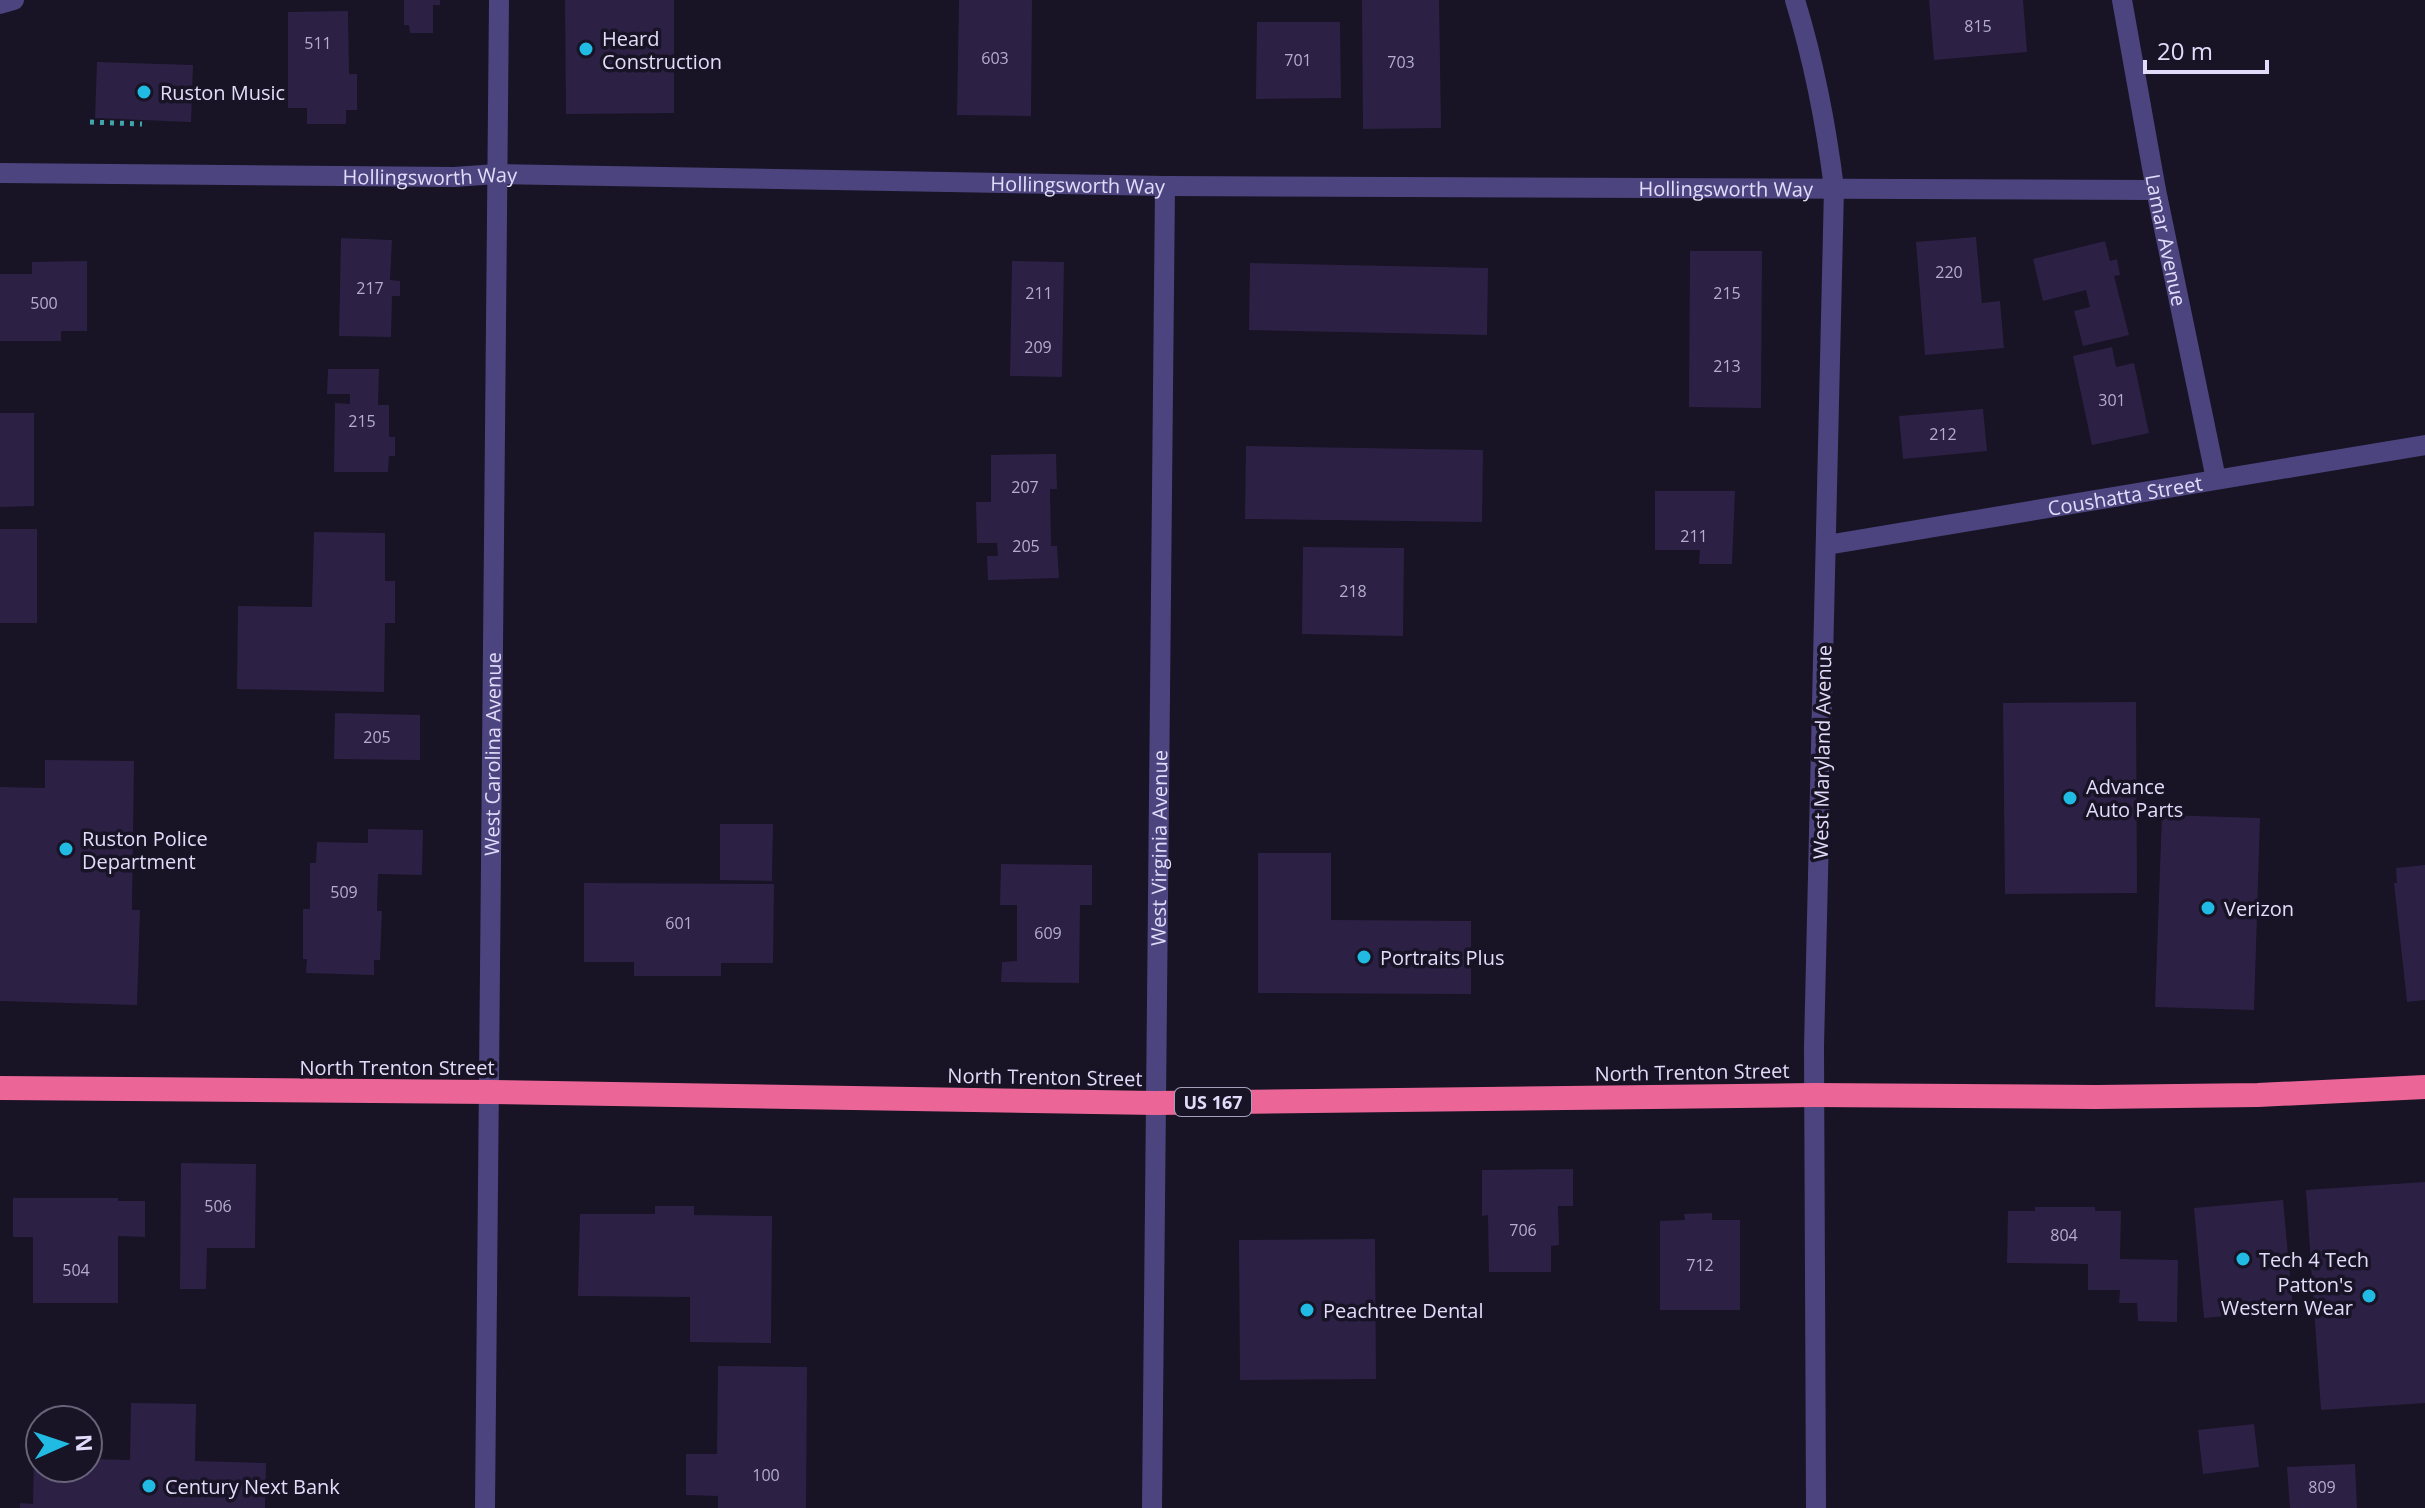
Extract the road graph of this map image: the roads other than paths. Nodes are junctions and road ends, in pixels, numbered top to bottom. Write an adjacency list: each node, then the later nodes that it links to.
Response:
1 (14, 0): 5 (street)
2 (499, 0): 7 (street, West Carolina Avenue)
3 (1795, 0): 9 (street, West Maryland Avenue)
4 (2122, 0): 10 (street, Lamar Avenue)
5 (0, 4)
6 (0, 173): 7 (street, Hollingsworth Way)
7 (497, 174): 8 (street, Hollingsworth Way); 16 (street, West Carolina Avenue)
8 (1165, 186): 9 (street, Hollingsworth Way); 18 (street, West Virginia Avenue)
9 (1834, 188): 10 (street, Hollingsworth Way); 13 (street, West Maryland Avenue)
10 (2156, 190): 12 (street, Lamar Avenue)
11 (2425, 445): 12 (street, Coushatta Street)
12 (2216, 479): 13 (street, Coushatta Street)
13 (1827, 545): 17 (street, West Maryland Avenue)
14 (2425, 1087): 17 (highway, North Trenton Street / US 167)
15 (0, 1088): 16 (highway, North Trenton Street / US 167)
16 (490, 1092): 18 (highway, North Trenton Street / US 167); 19 (street, West Carolina Avenue)
17 (1814, 1095): 18 (highway, North Trenton Street / US 167); 21 (street, West Maryland Avenue)
18 (1156, 1103): 20 (street, West Virginia Avenue)
19 (485, 1508)
20 (1152, 1508)
21 (1816, 1508)

